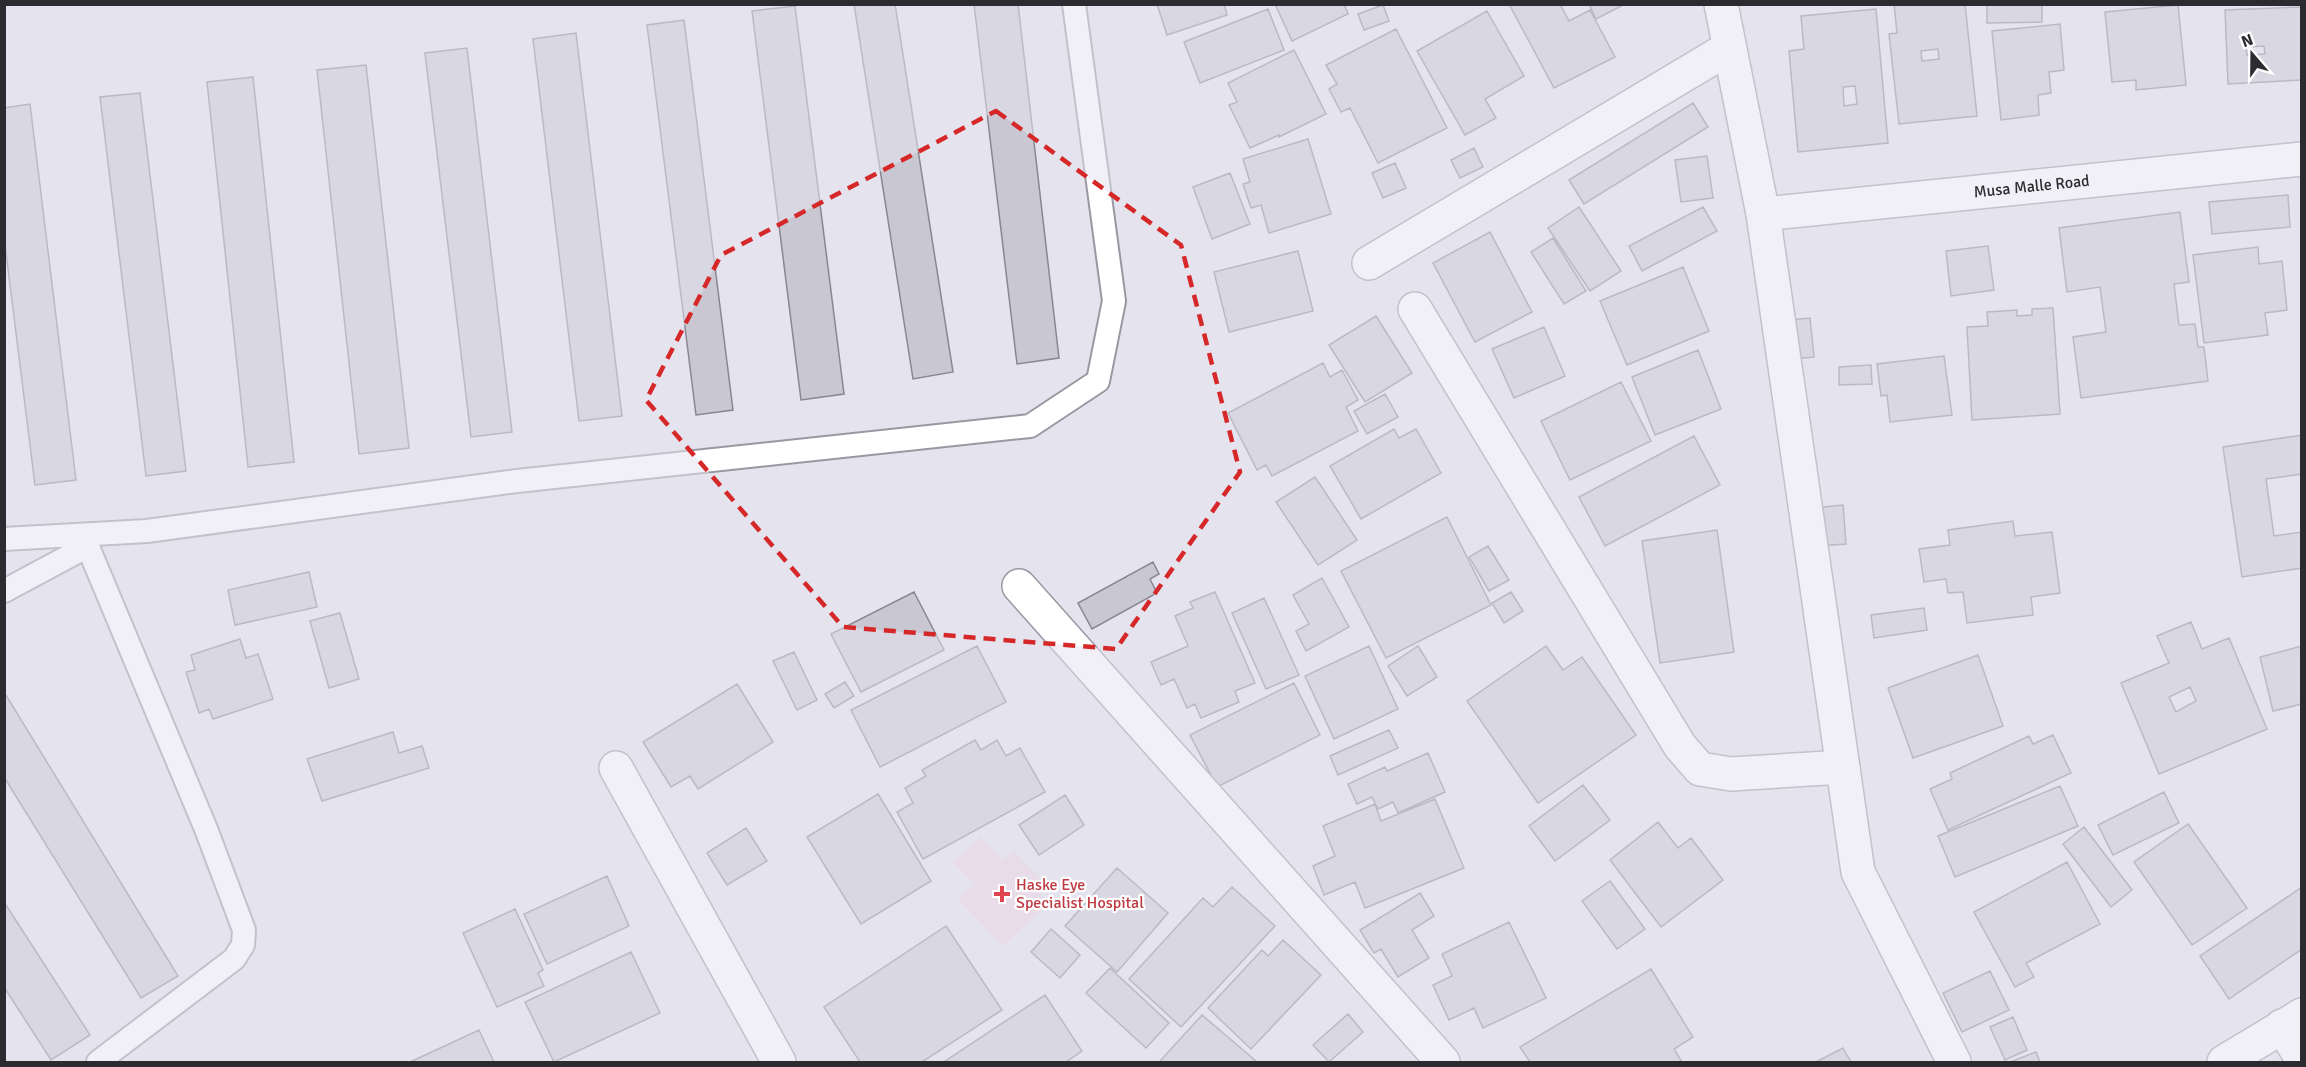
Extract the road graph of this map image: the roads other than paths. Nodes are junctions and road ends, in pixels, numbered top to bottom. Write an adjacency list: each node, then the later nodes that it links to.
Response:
1 (1074, 4): 9 (lane)
2 (1720, 4): 3 (street)
3 (1729, 48): 5 (street); 6 (street)
4 (2301, 159): 5 (street, Musa Malle Road)
5 (1763, 214): 12 (street)
6 (1369, 263)
7 (1415, 309): 12 (street)
8 (4, 539): 9 (lane)
9 (86, 540): 11 (lane); 17 (lane)
10 (1020, 586): 19 (street)
11 (4, 591)
12 (1843, 767): 20 (street)
13 (616, 768): 18 (street)
14 (2292, 1020): 15 (street); 16 (street)
15 (2300, 1058)
16 (2237, 1059)
17 (98, 1062)
18 (779, 1062)
19 (1443, 1062)
20 (1954, 1062)

